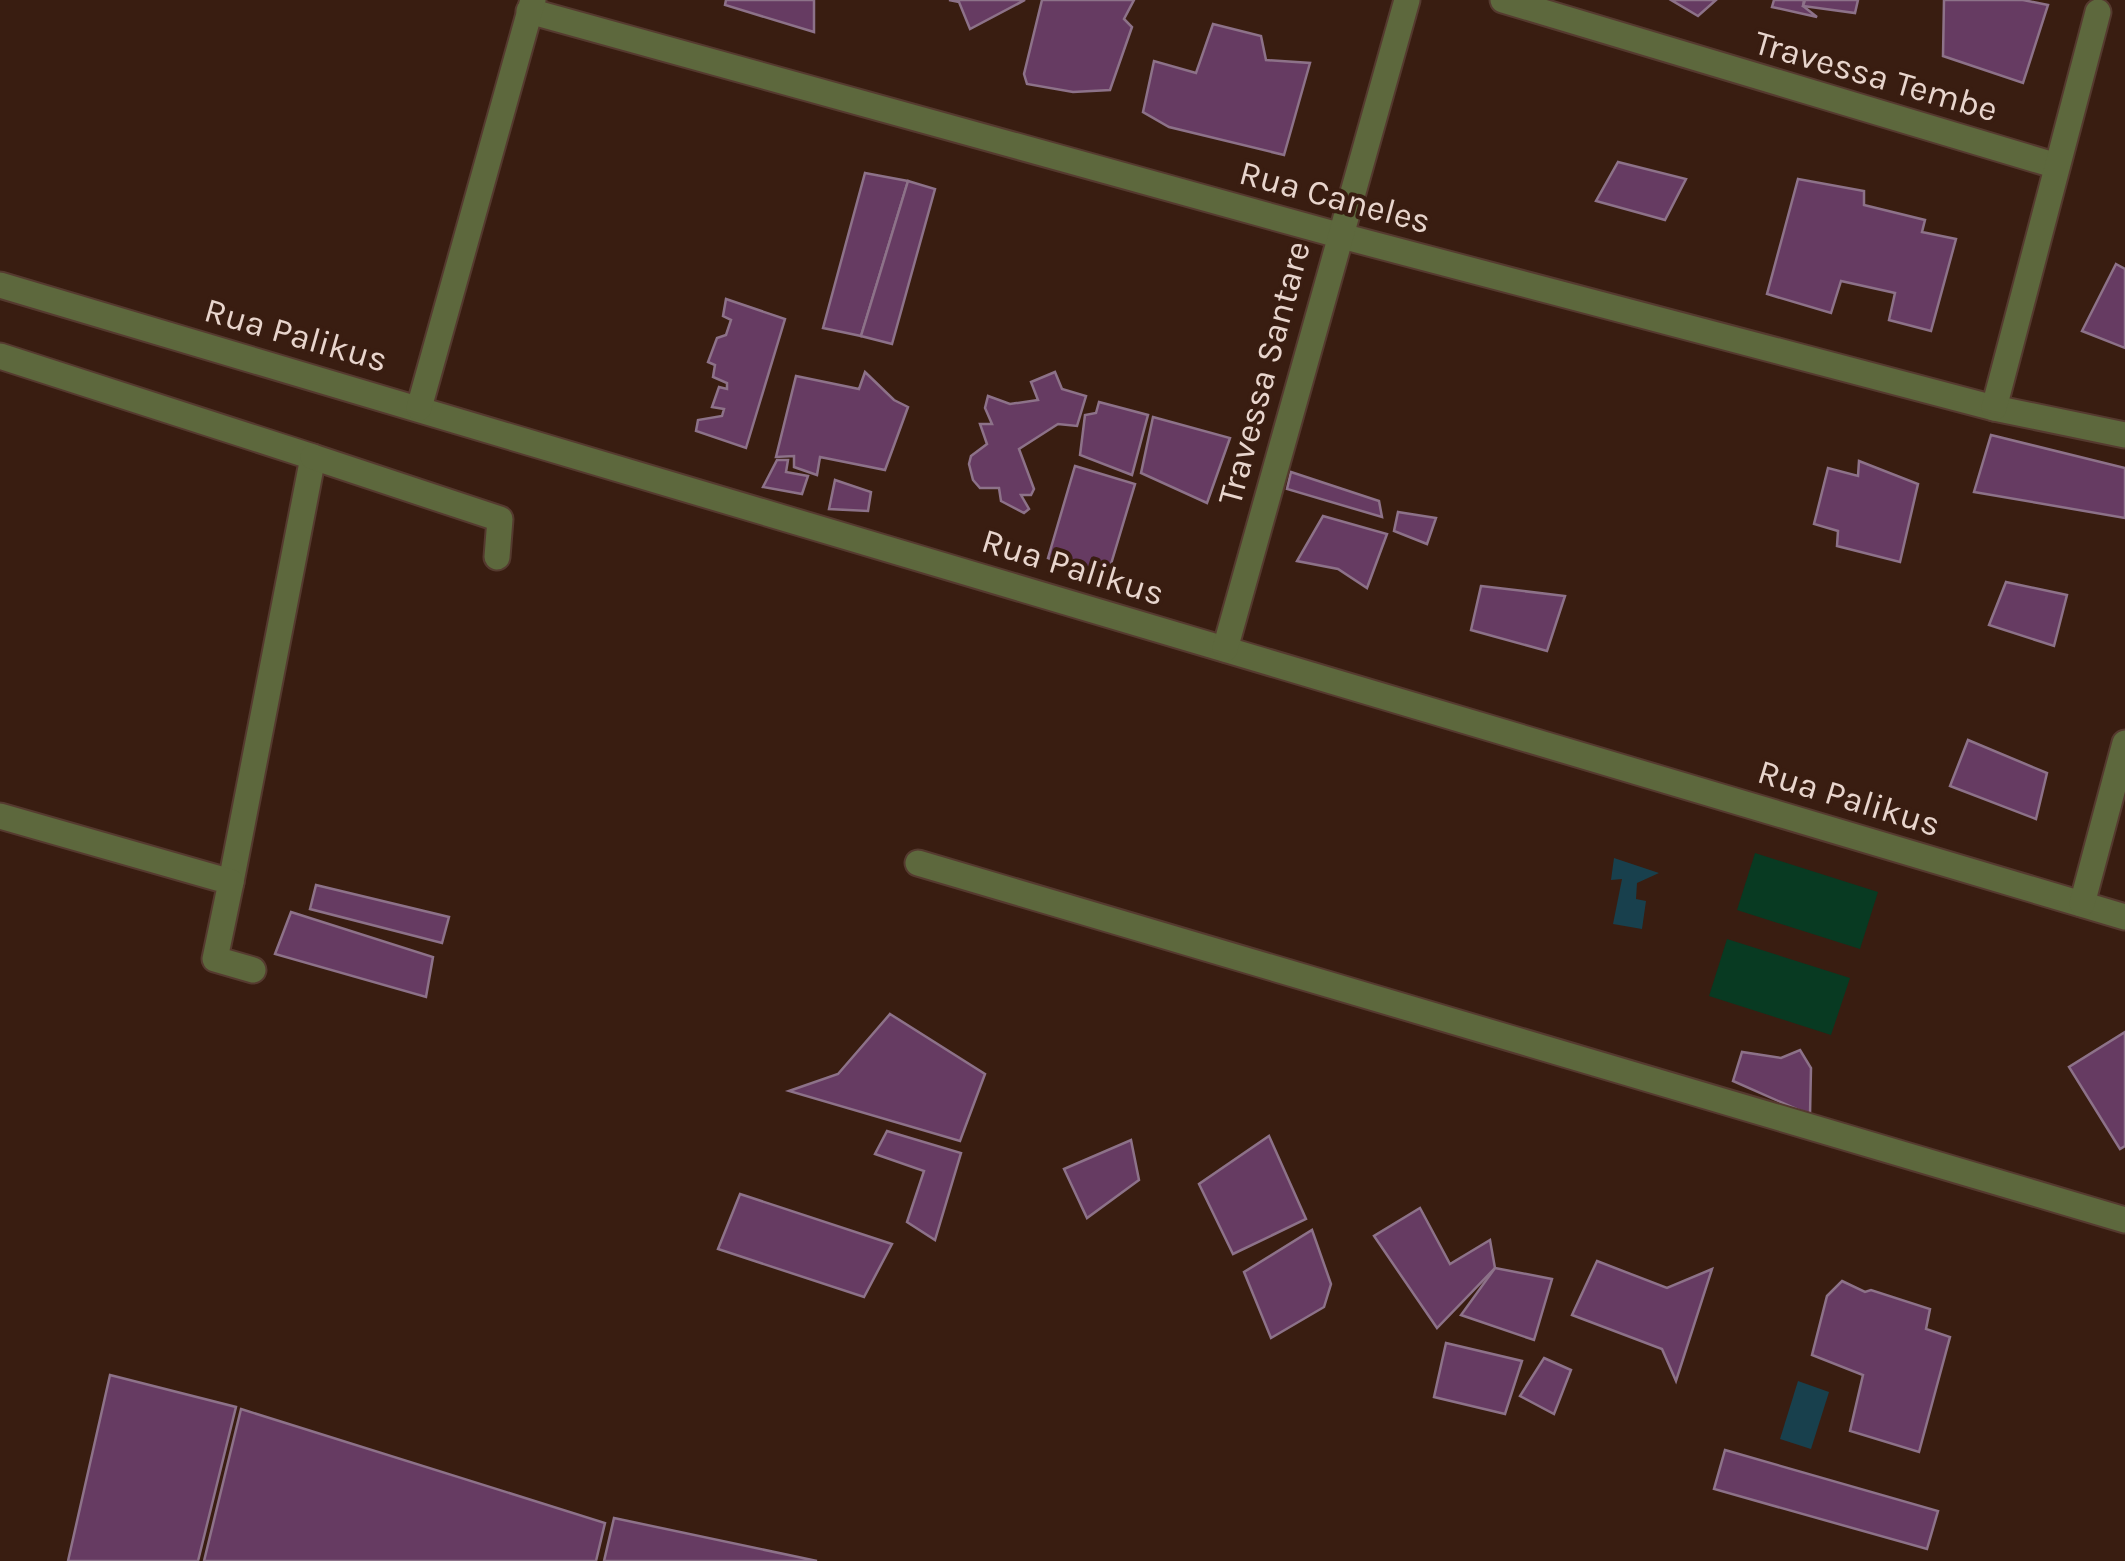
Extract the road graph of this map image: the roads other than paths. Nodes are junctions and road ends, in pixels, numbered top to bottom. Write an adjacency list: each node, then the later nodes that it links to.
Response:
1 (1407, 0): 6 (street, Travessa Santare)
2 (1503, 0): 5 (street, Travessa Tembe)
3 (531, 5): 6 (street, Rua Caneles); 9 (street)
4 (2098, 12): 5 (street)
5 (2058, 166): 10 (street)
6 (1338, 235): 10 (street, Rua Caneles); 14 (street, Travessa Santare)
7 (0, 284): 9 (street, Rua Palikus)
8 (0, 356): 12 (street)
9 (418, 408): 14 (street, Rua Palikus)
10 (1994, 408): 11 (street, Rua Caneles)
11 (2125, 435)
12 (314, 457): 13 (street); 18 (street)
13 (497, 558)
14 (1225, 649): 19 (street, Rua Palikus)
15 (2125, 744): 19 (street)
16 (0, 816): 18 (street)
17 (918, 863): 22 (street)
18 (231, 882): 21 (street)
19 (2082, 904): 20 (street, Rua Palikus)
20 (2125, 917)
21 (253, 970)
22 (2125, 1220)

